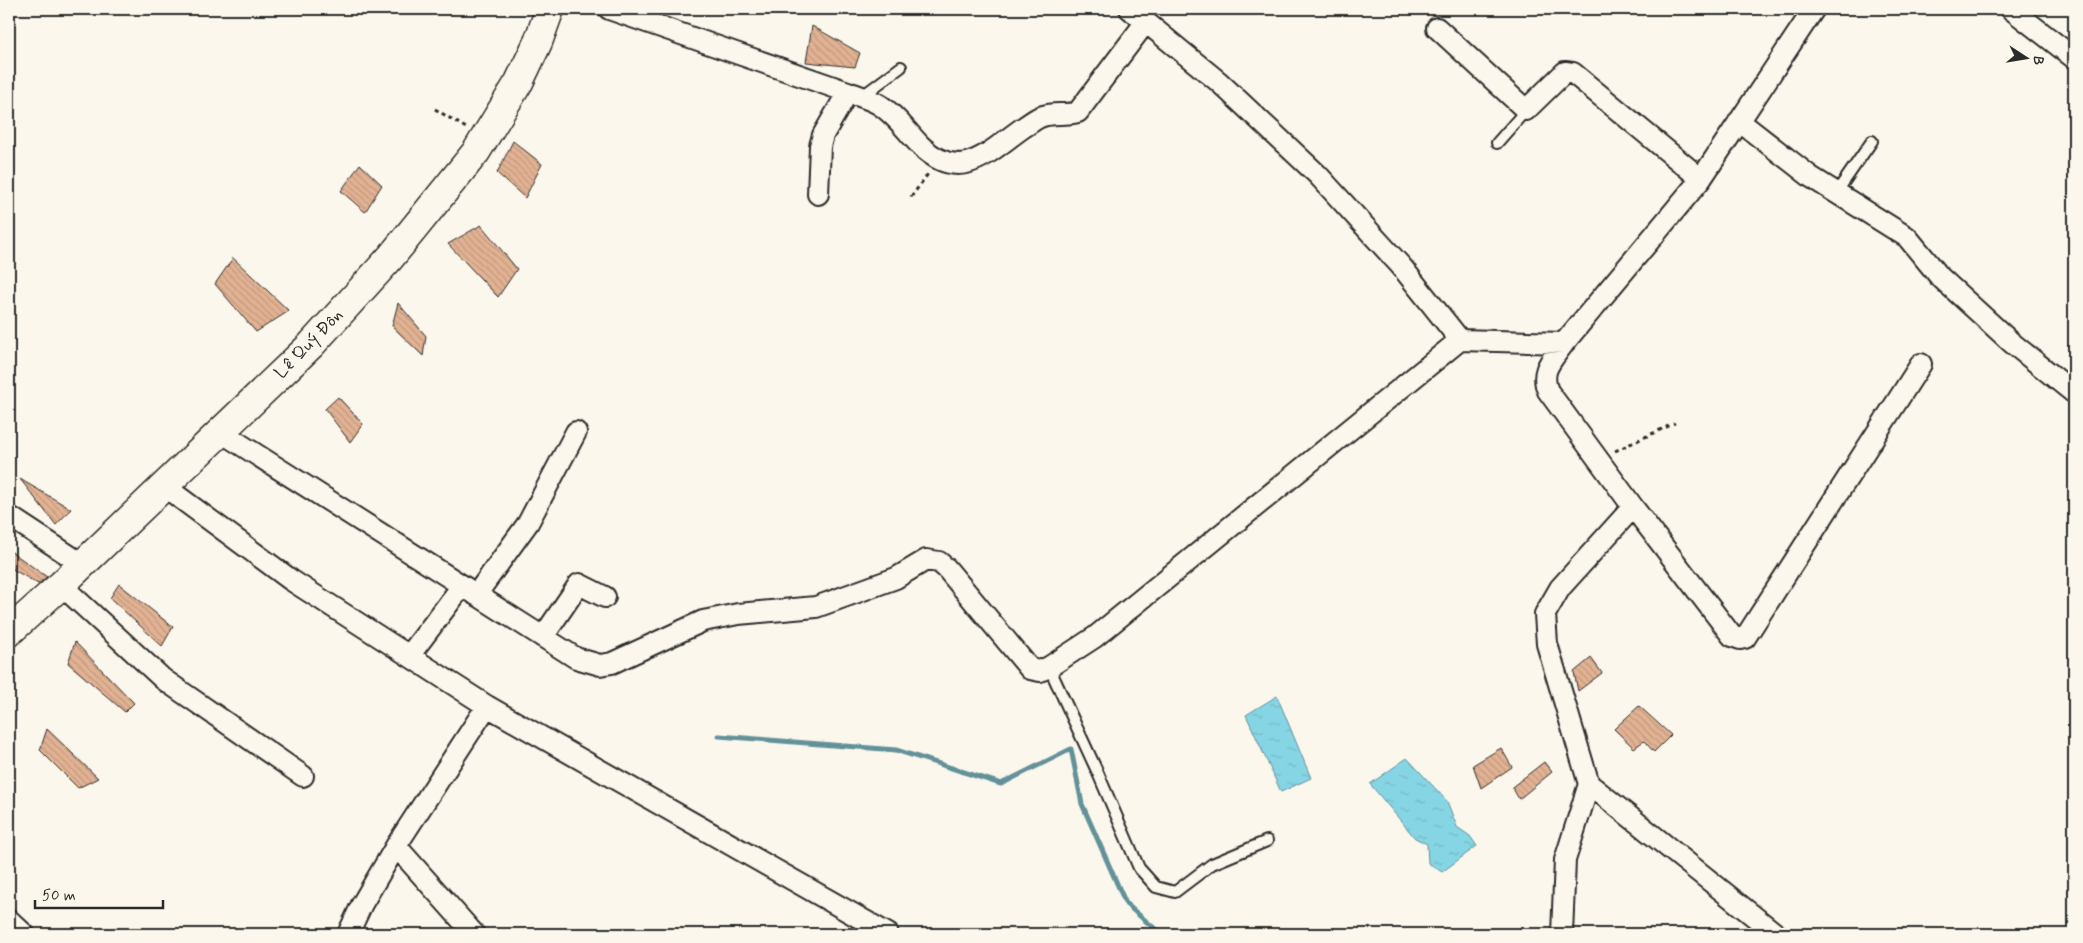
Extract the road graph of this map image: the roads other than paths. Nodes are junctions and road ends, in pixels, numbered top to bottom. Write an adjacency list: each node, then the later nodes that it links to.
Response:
1 (550, 9): 22 (main road, Lê Quý Đôn)
2 (609, 9): 10 (street)
3 (1130, 9): 6 (street)
4 (1814, 9): 12 (street)
5 (2010, 9): 8 (street)
6 (1145, 23): 10 (street); 18 (street)
7 (1437, 28): 11 (street)
8 (2074, 58)
9 (901, 67): 10 (lane)
10 (855, 94): 17 (street)
11 (1526, 110): 14 (lane); 15 (street)
12 (1739, 121): 15 (street); 16 (street)
13 (1872, 141): 16 (lane)
14 (1497, 143)
15 (1701, 179): 19 (street)
16 (1836, 193): 21 (street)
17 (818, 194)
18 (1460, 340): 19 (street); 34 (street)
19 (1564, 342): 25 (street)
20 (1921, 364): 25 (street)
21 (2074, 393)
22 (221, 432): 24 (main road, Lê Quý Đôn); 29 (street)
23 (576, 432): 29 (street)
24 (164, 486): 27 (main road, Lê Quý Đôn); 33 (street)
25 (1633, 507): 37 (street)
26 (9, 516): 27 (street)
27 (82, 564): 28 (main road, Lê Quý Đôn)
28 (61, 585): 31 (main road, Lê Quý Đôn); 36 (street)
29 (469, 590): 32 (street); 33 (street)
30 (605, 597): 32 (street)
31 (9, 632)
32 (543, 637): 34 (street)
33 (409, 656): 35 (street)
34 (1049, 667): 38 (lane)
35 (487, 706): 39 (street); 44 (street)
36 (303, 776)
37 (1589, 784): 45 (street); 46 (street)
38 (1267, 841)
39 (396, 846): 42 (street); 43 (street)
40 (9, 920): 41 (street)
41 (24, 934)
42 (348, 934)
43 (474, 934)
44 (888, 934)
45 (1562, 934)
46 (1776, 934)

